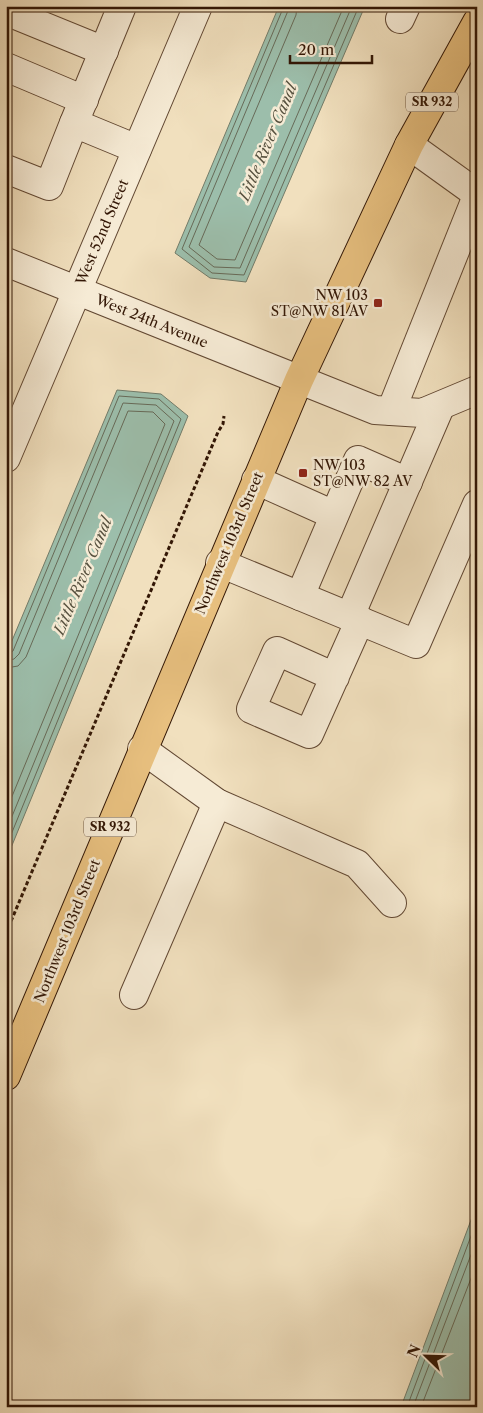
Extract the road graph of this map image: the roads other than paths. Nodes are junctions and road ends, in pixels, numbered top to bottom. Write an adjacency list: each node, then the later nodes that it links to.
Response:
1 (122, 6): 5 (street)
2 (190, 9): 9 (street, West 52nd Street)
3 (6, 11): 5 (street)
4 (477, 22): 8 (main road, Northwest 103rd Street / SR 932)
5 (104, 51): 7 (street)
6 (6, 67): 7 (street)
7 (79, 111): 9 (street); 10 (street)
8 (409, 145): 11 (street); 14 (main road, Northwest 103rd Street / SR 932)
9 (137, 148): 13 (street, West 52nd Street)
10 (6, 169)
11 (477, 195): 17 (street)
12 (6, 262): 13 (street, West 24th Avenue)
13 (77, 290): 14 (street, West 24th Avenue); 18 (street, West 52nd Street)
14 (299, 380): 17 (street, West 24th Avenue); 19 (main road, Northwest 103rd Street / SR 932)
15 (474, 386): 16 (street, West 24th Avenue)
16 (440, 407): 17 (street, West 24th Avenue); 20 (street)
17 (391, 411)
18 (6, 458)
19 (256, 480): 22 (street); 23 (main road, Northwest 103rd Street / SR 932)
20 (408, 482): 22 (street); 25 (street)
21 (477, 504): 25 (street)
22 (334, 515): 24 (street)
23 (220, 563): 24 (street); 27 (main road, Northwest 103rd Street / SR 932)
24 (300, 596): 25 (street)
25 (355, 618): 26 (street)
26 (335, 677)
27 (142, 749): 28 (street); 31 (main road, Northwest 103rd Street / SR 932)
28 (217, 803): 29 (street); 30 (street)
29 (392, 903)
30 (134, 995)
31 (6, 1076)

